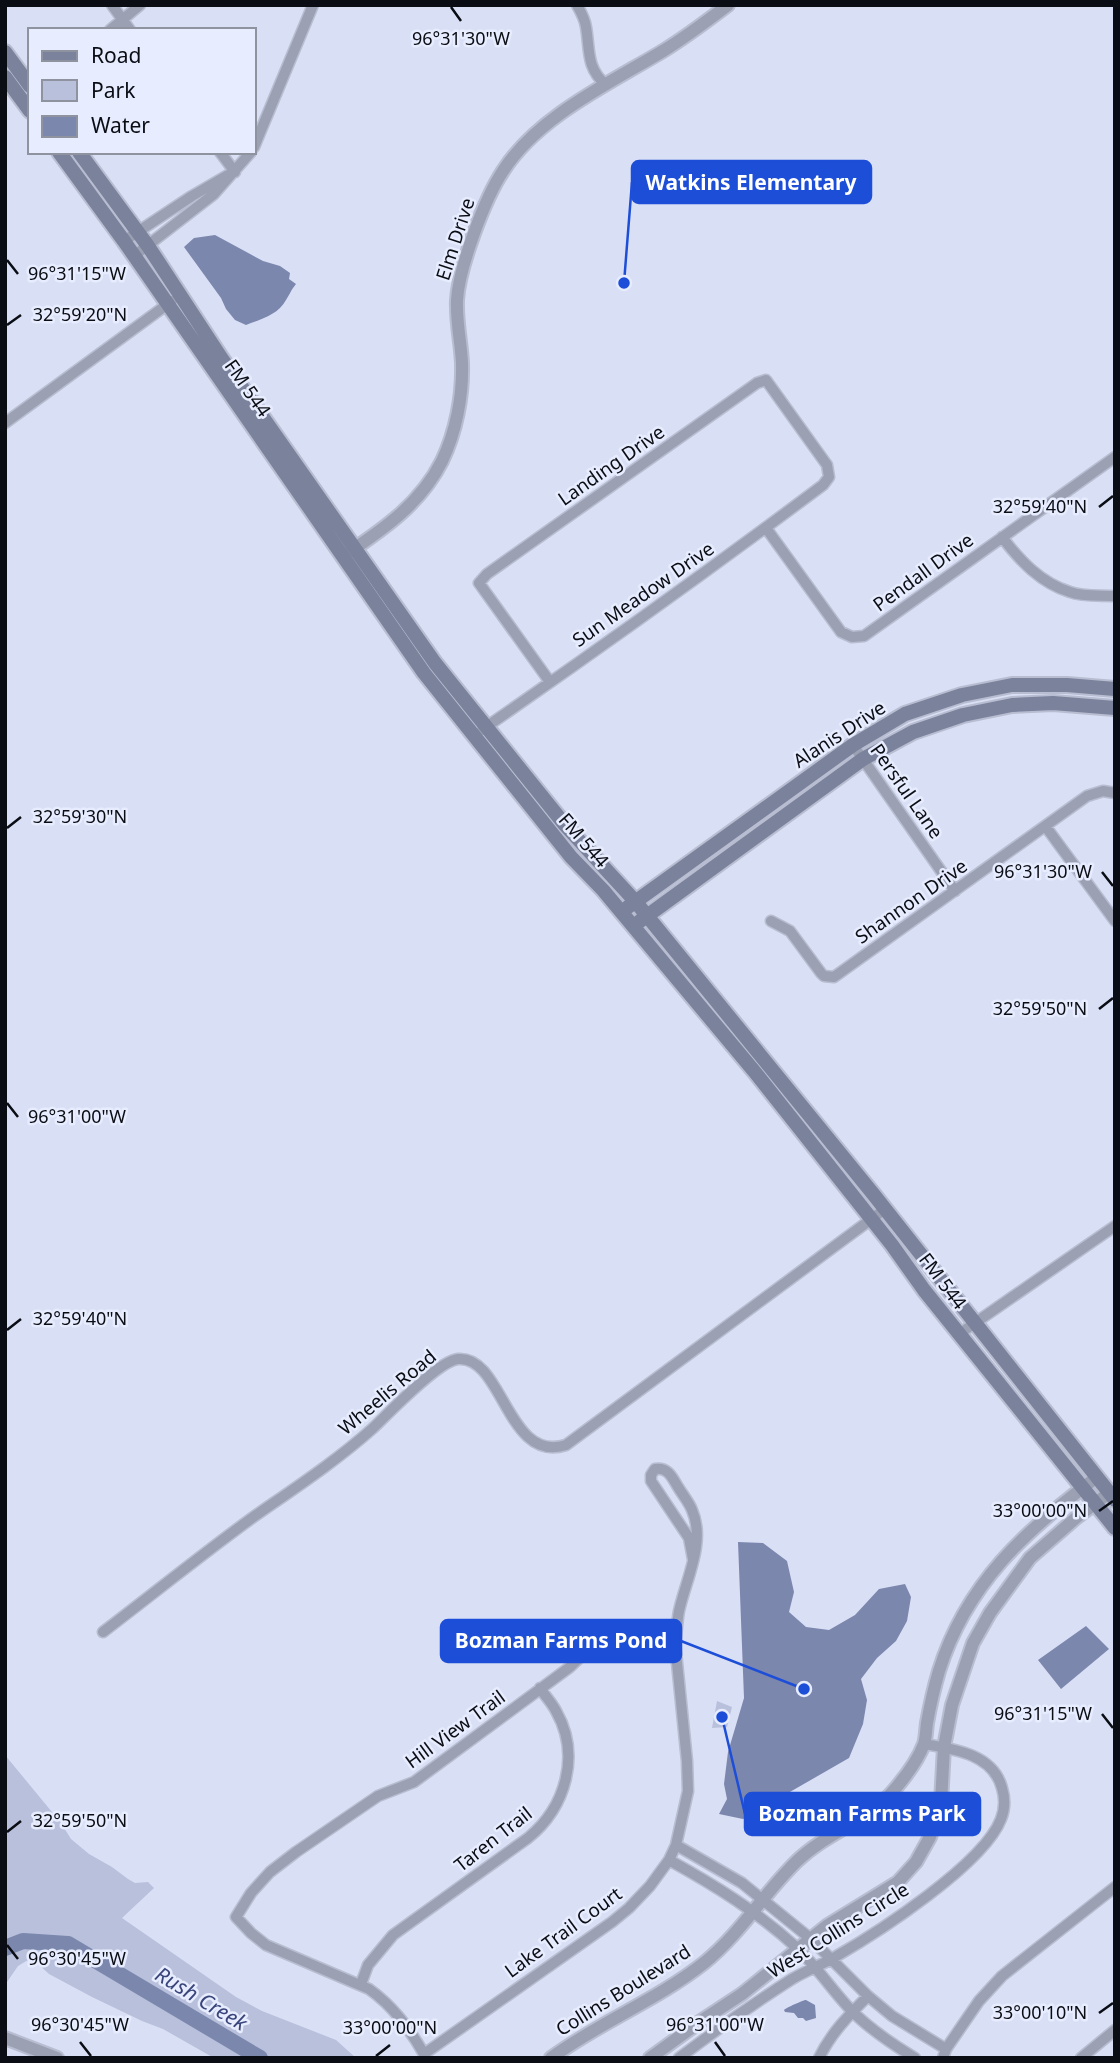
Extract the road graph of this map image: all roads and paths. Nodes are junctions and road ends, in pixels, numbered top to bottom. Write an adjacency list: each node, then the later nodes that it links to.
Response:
1 (112, 5): 6 (street)
2 (140, 5): 6 (street)
3 (313, 5): 13 (street)
4 (578, 5): 11 (street)
5 (728, 5): 11 (street, Elm Drive)
6 (123, 20): 7 (street); 8 (street)
7 (113, 28)
8 (129, 28)
9 (5, 52): 12 (main road)
10 (5, 77): 12 (main road)
11 (606, 85): 30 (street, Elm Drive)
12 (26, 89)
13 (256, 142)
14 (61, 154): 20 (main road, FM 544)
15 (80, 154): 19 (main road, FM 544)
16 (222, 154): 18 (street)
17 (249, 154): 18 (street)
18 (235, 172): 19 (street); 21 (street)
19 (137, 232): 20 (street); 21 (main road, FM 544)
20 (124, 241): 22 (main road, FM 544)
21 (148, 246): 22 (street); 23 (main road, FM 544)
22 (134, 256): 24 (main road, FM 544)
23 (181, 295): 24 (street); 30 (main road, FM 544)
24 (167, 305): 26 (street); 30 (main road, FM 544)
25 (766, 380): 28 (street, Sun Meadow Drive); 32 (street, Landing Drive)
26 (5, 423)
27 (1115, 457): 29 (street, Pendall Drive)
28 (766, 528): 29 (street, Pendall Drive); 32 (street, Sun Meadow Drive)
29 (1002, 537): 31 (street)
30 (348, 553): 35 (main road, FM 544); 36 (main road, FM 544)
31 (1115, 596)
32 (550, 682): 35 (street, Sun Meadow Drive)
33 (1115, 689): 37 (main road, Alanis Drive)
34 (1115, 708): 38 (main road, Alanis Drive)
35 (486, 727): 36 (street, Sun Meadow Drive); 42 (main road, FM 544)
36 (473, 736): 43 (main road, FM 544)
37 (853, 745): 38 (street, Persful Lane); 42 (main road, Alanis Drive)
38 (863, 759): 41 (street, Persful Lane); 44 (main road, Alanis Drive)
39 (1115, 793): 40 (street, Shannon Drive)
40 (1046, 827): 41 (street, Shannon Drive); 46 (street)
41 (955, 891): 45 (street, Shannon Drive)
42 (635, 901): 43 (main road, Alanis Drive); 44 (main road, FM 544)
43 (621, 912): 47 (main road, FM 544)
44 (647, 916): 47 (main road, Alanis Drive); 48 (main road, FM 544)
45 (771, 920)
46 (1115, 920)
47 (633, 926): 49 (main road, FM 544)
48 (885, 1209): 49 (street, Wheelis Road); 51 (main road, FM 544)
49 (872, 1218): 52 (main road, FM 544); 62 (street, Wheelis Road)
50 (1115, 1226): 51 (street)
51 (974, 1323): 52 (street); 53 (main road, FM 544)
52 (960, 1334): 54 (main road, FM 544)
53 (1097, 1477): 54 (street, Collins Boulevard); 55 (main road, FM 544)
54 (1083, 1488): 56 (main road, FM 544); 59 (street, Collins Boulevard)
55 (1112, 1496): 56 (street)
56 (1095, 1503): 57 (main road, FM 544); 60 (street)
57 (1113, 1524)
58 (693, 1559): 58 (street, Lake Trail Court); 61 (street, Lake Trail Court)
59 (967, 1611): 60 (street); 64 (street, Collins Boulevard)
60 (985, 1622): 65 (street)
61 (677, 1626): 63 (street, Hill View Trail); 66 (street, Lake Trail Court)
62 (103, 1632)
63 (540, 1688): 75 (street, Taren Trail); 75 (street, Hill View Trail)
64 (924, 1744): 65 (street, West Collins Circle); 69 (street, Collins Boulevard)
65 (944, 1747): 71 (street); 73 (street, West Collins Circle)
66 (676, 1844): 67 (street, Lake Trail Court); 69 (street)
67 (669, 1860): 70 (street); 75 (street, Lake Trail Court)
68 (1115, 1887): 80 (street)
69 (763, 1899): 70 (street, Collins Boulevard); 71 (street)
70 (754, 1912): 72 (street); 82 (street, Collins Boulevard)
71 (811, 1939): 72 (street); 73 (street)
72 (798, 1949): 74 (street); 83 (street)
73 (831, 1959): 74 (street, West Collins Circle); 76 (street)
74 (813, 1966): 77 (street); 84 (street, West Collins Circle)
75 (361, 1984)
76 (868, 1996): 77 (street); 80 (street)
77 (852, 2012): 85 (street); 86 (street)
78 (1115, 2030): 87 (street)
79 (5, 2038): 81 (street)
80 (945, 2053)
81 (57, 2058)
82 (551, 2058)
83 (650, 2058)
84 (678, 2058)
85 (818, 2058)
86 (915, 2058)
87 (1081, 2058)

